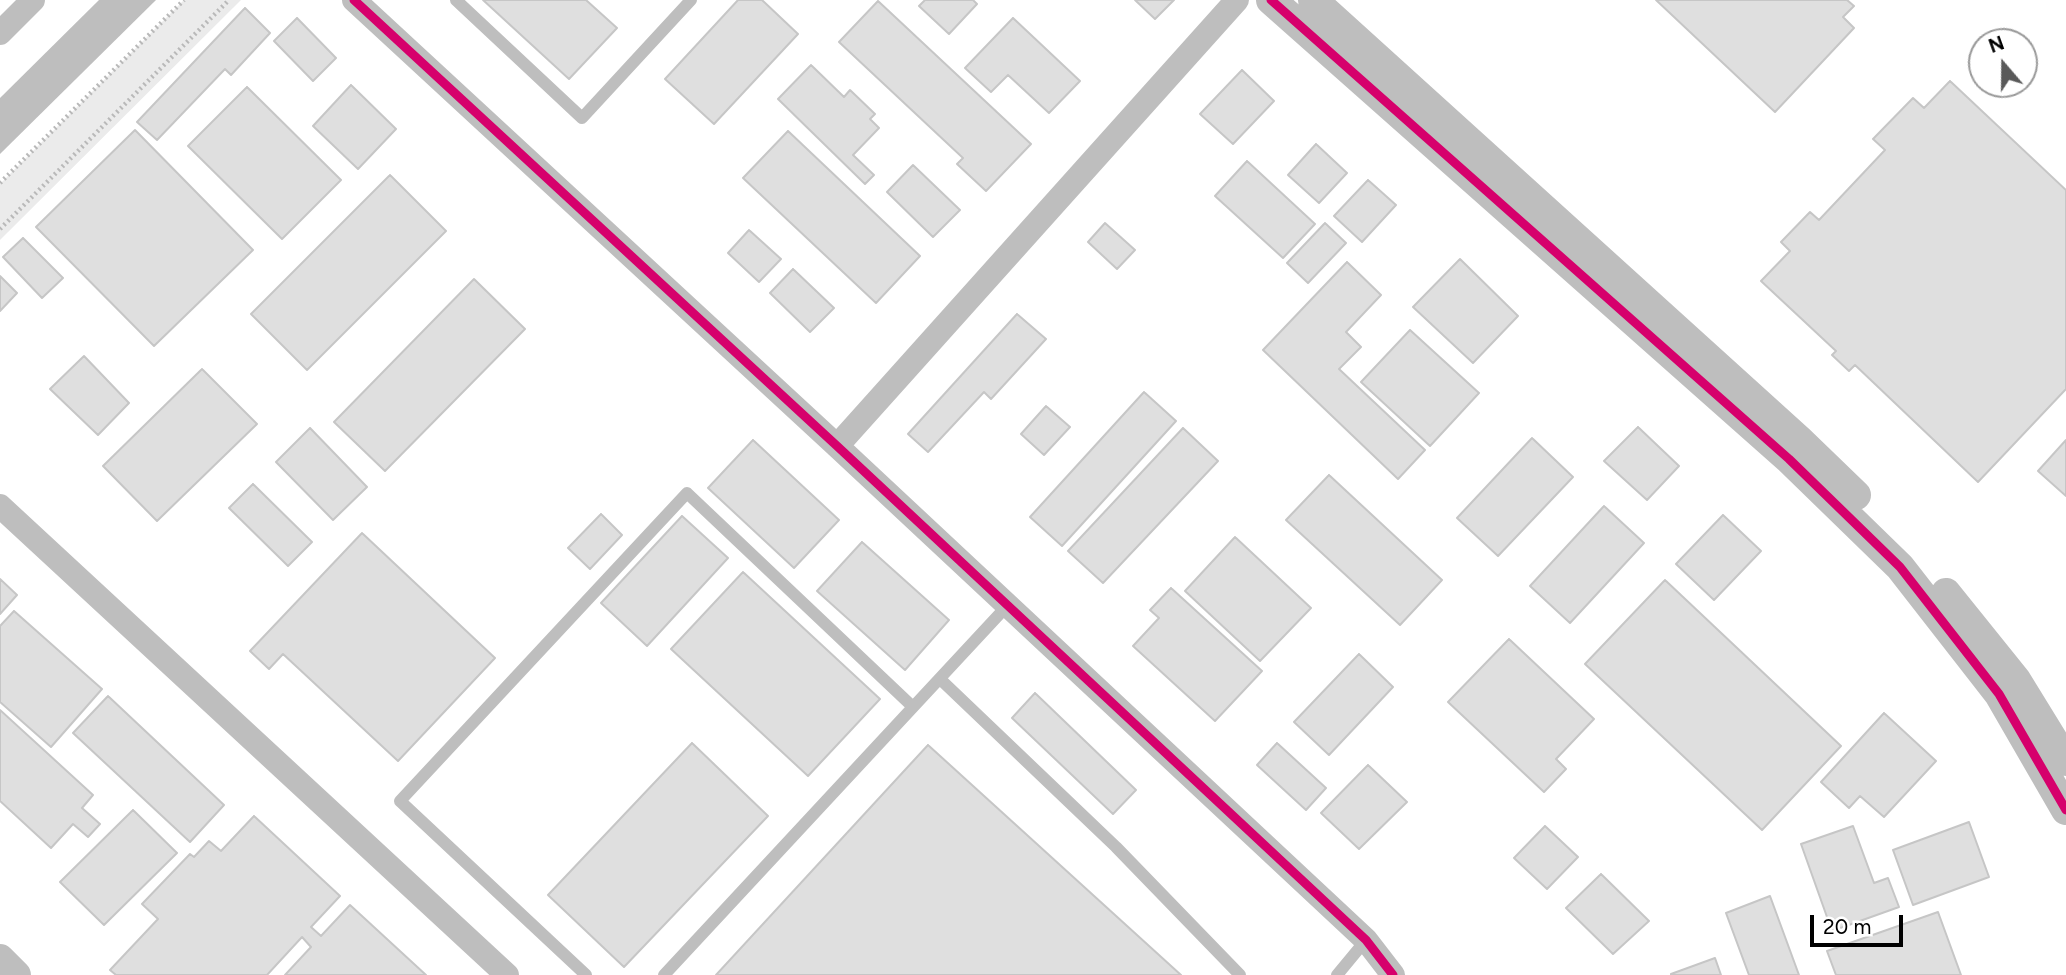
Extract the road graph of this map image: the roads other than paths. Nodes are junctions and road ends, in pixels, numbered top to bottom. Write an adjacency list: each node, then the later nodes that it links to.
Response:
1 (33, 0): 8 (street)
2 (354, 0): 9 (street)
3 (456, 0): 4 (lane)
4 (691, 0)
5 (1237, 0): 9 (street)
6 (1271, 0): 15 (street)
7 (1313, 0): 14 (street)
8 (0, 33)
9 (837, 446): 11 (street)
10 (0, 506): 19 (street)
11 (1007, 607): 12 (lane); 16 (street)
12 (940, 679): 13 (lane); 22 (lane)
13 (914, 707): 20 (lane); 21 (lane)
14 (2066, 761)
15 (2066, 810)
16 (1366, 940): 23 (lane); 24 (street)
17 (0, 959): 18 (street)
18 (16, 975)
19 (507, 975)
20 (586, 975)
21 (664, 975)
22 (1240, 975)
23 (1337, 975)
24 (1393, 975)

